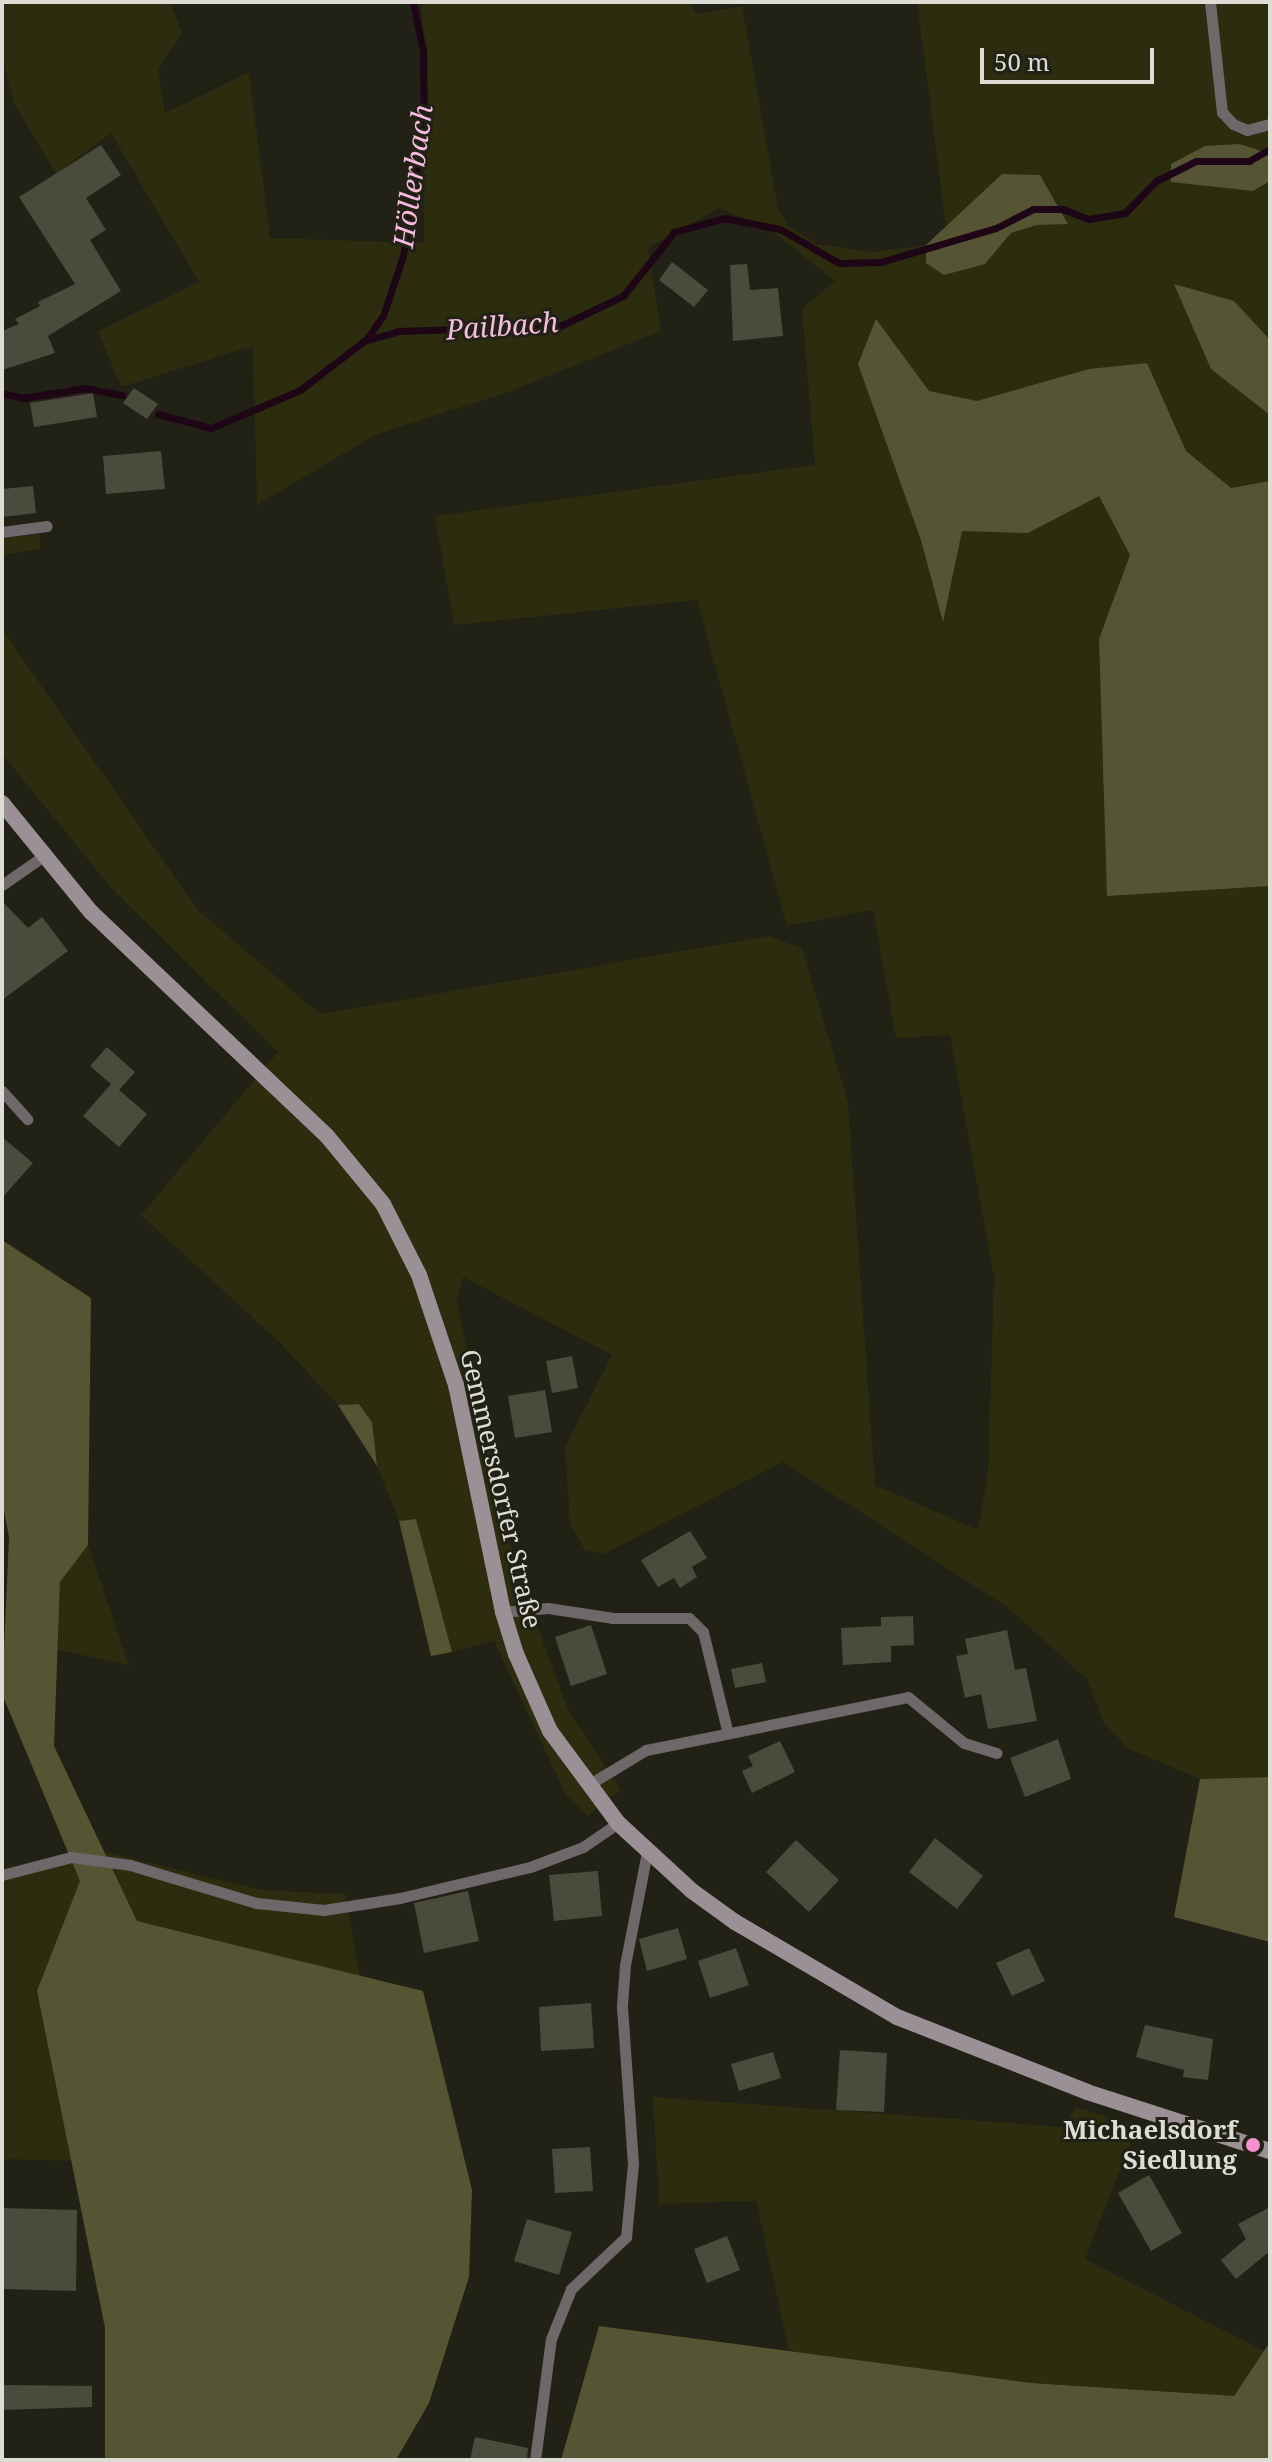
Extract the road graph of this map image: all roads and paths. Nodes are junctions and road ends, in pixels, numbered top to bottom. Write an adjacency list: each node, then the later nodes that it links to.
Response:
1 (1210, 2): 2 (lane)
2 (1270, 124)
3 (47, 526): 4 (lane)
4 (2, 532)
5 (2, 803): 6 (main road, Gemmersdorfer Straße)
6 (42, 857): 7 (lane); 10 (main road, Gemmersdorfer Straße)
7 (2, 885)
8 (2, 1091): 9 (lane)
9 (27, 1119)
10 (503, 1612): 11 (lane); 13 (main road, Gemmersdorfer Straße)
11 (727, 1730): 12 (lane); 13 (lane)
12 (997, 1753)
13 (588, 1785): 14 (main road, Gemmersdorfer Straße)
14 (618, 1823): 15 (main road, Gemmersdorfer Straße); 16 (lane)
15 (647, 1852): 17 (main road, Gemmersdorfer Straße); 18 (lane)
16 (2, 1875)
17 (1270, 2151)
18 (535, 2460)

